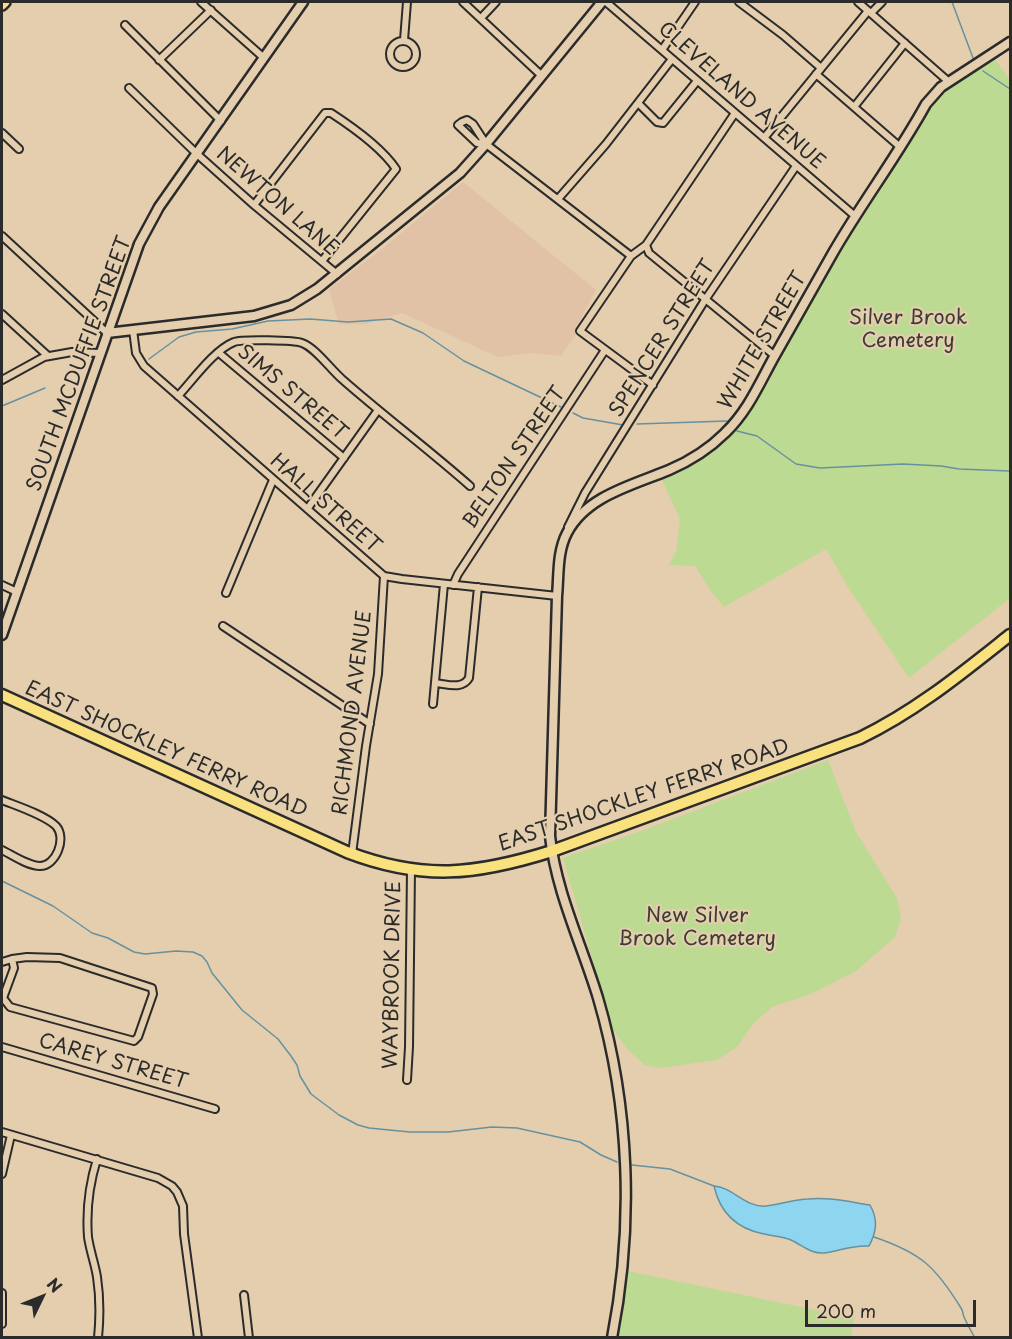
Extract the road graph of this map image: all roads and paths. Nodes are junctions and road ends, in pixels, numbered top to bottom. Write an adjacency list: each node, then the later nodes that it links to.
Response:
1 (5, 2): 12 (main road)
2 (201, 2): 13 (street)
3 (303, 2): 21 (street, SOUTH MCDUFFIE STREET)
4 (406, 2): 17 (street)
5 (463, 2): 15 (street)
6 (496, 2): 15 (street)
7 (604, 2): 20 (street, CLEVELAND AVENUE); 26 (street)
8 (695, 2): 20 (street)
9 (739, 2): 24 (street)
10 (858, 2): 14 (street)
11 (882, 2): 14 (street)
12 (2, 5)
13 (211, 10): 21 (street); 22 (street)
14 (870, 12): 19 (street); 24 (street)
15 (481, 18): 26 (street)
16 (125, 25): 22 (street)
17 (404, 39): 17 (street)
18 (1011, 42): 28 (street, WHITE STREET)
19 (905, 43): 28 (street); 31 (street)
20 (662, 51): 23 (street, CLEVELAND AVENUE)
21 (264, 58): 33 (street, SOUTH MCDUFFIE STREET)
22 (159, 60): 33 (street)
23 (672, 60): 27 (street, CLEVELAND AVENUE); 30 (street)
24 (821, 68): 25 (street)
25 (816, 74): 31 (street); 35 (street)
26 (542, 76): 36 (street)
27 (697, 81): 30 (street); 32 (street, CLEVELAND AVENUE)
28 (949, 82): 37 (street, WHITE STREET)
29 (129, 88): 39 (street, NEWTON LANE)
30 (638, 103): 41 (street)
31 (854, 107): 37 (street)
32 (735, 113): 35 (street, CLEVELAND AVENUE); 45 (street)
33 (221, 121): 39 (street, SOUTH MCDUFFIE STREET)
34 (2, 133): 38 (street)
35 (764, 138): 40 (street, CLEVELAND AVENUE)
36 (486, 144): 36 (street); 41 (street); 48 (street)
37 (899, 146): 43 (street, WHITE STREET)
38 (19, 149)
39 (197, 154): 42 (street, NEWTON LANE); 52 (street, SOUTH MCDUFFIE STREET)
40 (796, 166): 43 (street, CLEVELAND AVENUE); 49 (street, SPENCER STREET)
41 (558, 199): 46 (street)
42 (254, 206): 47 (street, NEWTON LANE); 47 (street)
43 (855, 216): 57 (street, WHITE STREET)
44 (2, 236): 52 (street)
45 (646, 245): 46 (street); 49 (street)
46 (631, 256): 53 (street)
47 (322, 261): 48 (street, NEWTON LANE)
48 (337, 274): 51 (street)
49 (705, 300): 57 (street); 59 (street, SPENCER STREET)
50 (2, 314): 56 (street)
51 (133, 330): 52 (street); 60 (street, HALL STREET)
52 (107, 333): 54 (street, SOUTH MCDUFFIE STREET)
53 (605, 350): 59 (street); 70 (street, BELTON STREET)
54 (100, 353): 56 (street); 72 (street, SOUTH MCDUFFIE STREET)
55 (219, 353): 60 (street); 61 (street); 62 (street, SIMS STREET)
56 (48, 356): 58 (street)
57 (775, 356): 66 (street, WHITE STREET)
58 (2, 380)
59 (653, 385): 66 (street, SPENCER STREET)
60 (178, 396): 63 (street, HALL STREET)
61 (378, 410): 62 (street); 64 (street)
62 (344, 458): 65 (street)
63 (273, 480): 65 (street, HALL STREET); 73 (street)
64 (470, 486)
65 (308, 508): 67 (street, HALL STREET)
66 (567, 534): 74 (street, WHITE STREET)
67 (384, 576): 68 (street, HALL STREET); 81 (street, RICHMOND AVENUE)
68 (444, 584): 70 (street, HALL STREET); 78 (street)
69 (2, 585): 72 (street)
70 (453, 585): 71 (street, HALL STREET)
71 (478, 587): 74 (street, HALL STREET); 78 (street)
72 (17, 592): 76 (street, SOUTH MCDUFFIE STREET)
73 (226, 593)
74 (557, 596): 84 (street, WHITE STREET)
75 (223, 626): 81 (street)
76 (2, 635)
77 (1011, 635): 84 (highway, EAST SHOCKLEY FERRY ROAD)
78 (435, 683): 80 (street)
79 (2, 695): 85 (highway, EAST SHOCKLEY FERRY ROAD)
80 (433, 704)
81 (370, 724): 85 (street, RICHMOND AVENUE)
82 (2, 800): 83 (street)
83 (2, 850)
84 (552, 851): 86 (highway, EAST SHOCKLEY FERRY ROAD); 102 (street, WHITE STREET)
85 (352, 854): 86 (highway, EAST SHOCKLEY FERRY ROAD)
86 (411, 869): 90 (street, WAYBROOK DRIVE)
87 (12, 959): 87 (street); 88 (street)
88 (2, 962)
89 (2, 1047): 91 (street, CAREY STREET)
90 (407, 1080)
91 (215, 1109)
92 (2, 1132): 93 (street)
93 (11, 1134): 94 (street); 95 (street)
94 (97, 1159): 99 (street); 100 (street)
95 (2, 1174)
96 (2, 1293): 98 (street)
97 (244, 1295): 101 (street)
98 (2, 1324)
99 (98, 1338)
100 (198, 1338)
101 (249, 1338)
102 (612, 1338)

